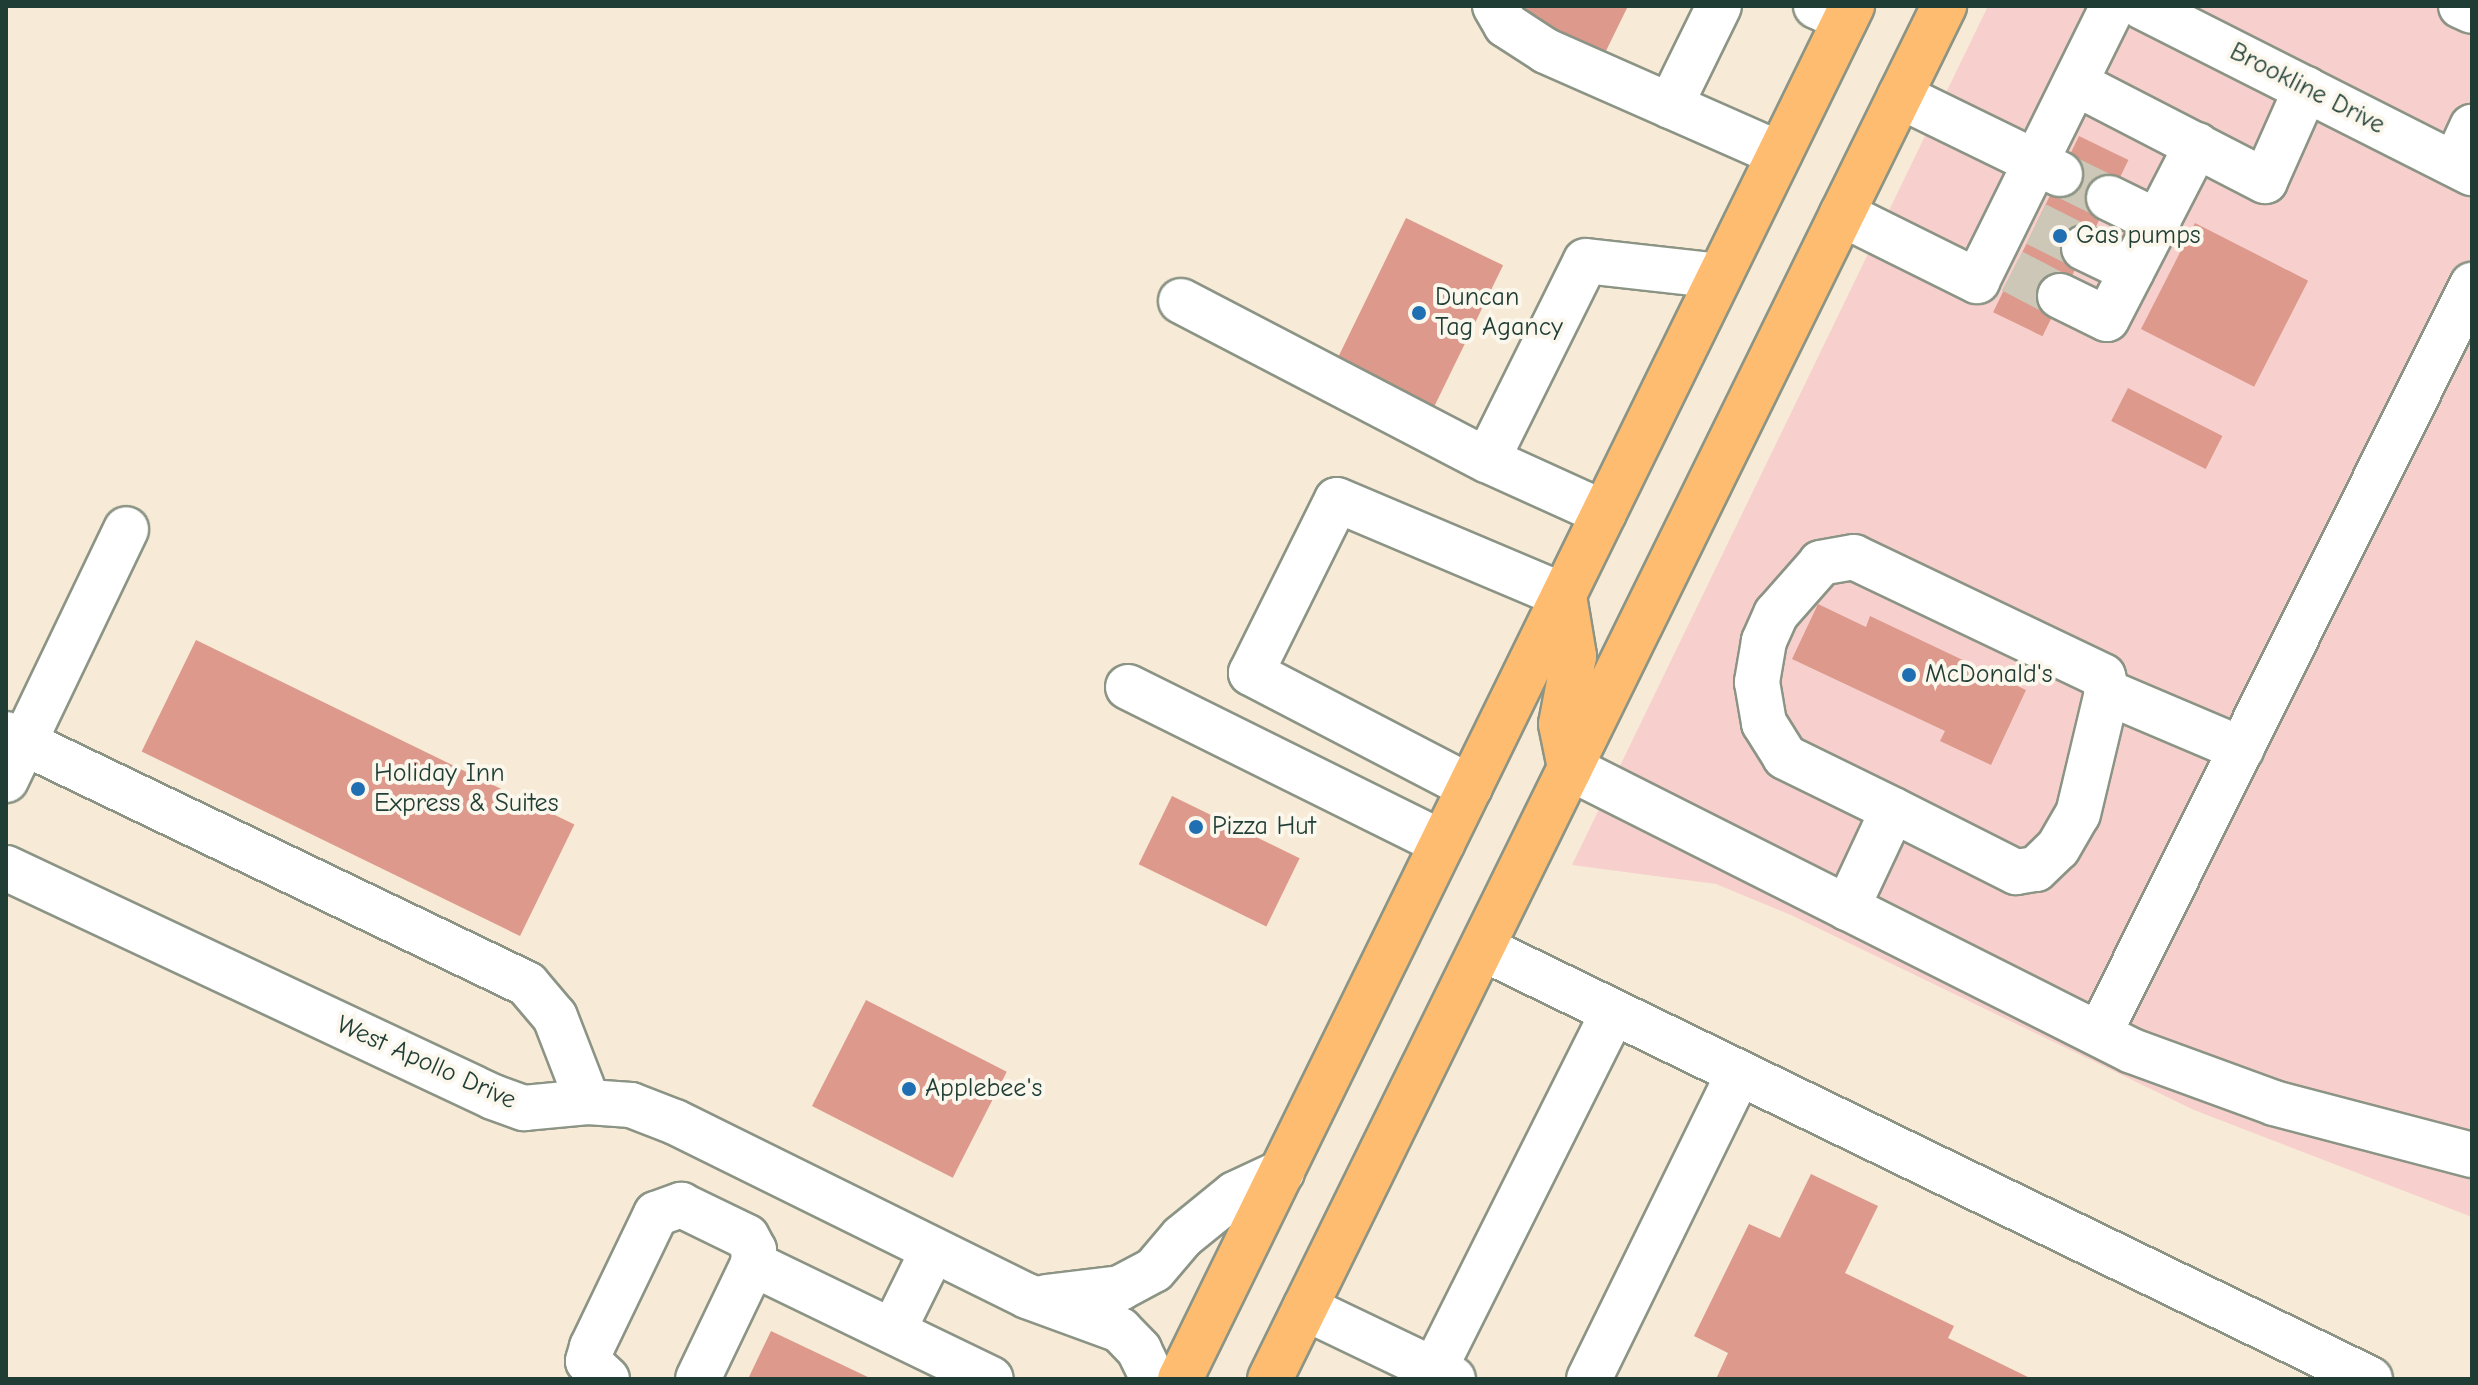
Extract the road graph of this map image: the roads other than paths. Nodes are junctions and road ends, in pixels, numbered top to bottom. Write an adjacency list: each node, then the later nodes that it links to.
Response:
1 (1495, 6): 10 (street)
2 (1719, 6): 10 (street)
3 (1944, 6): 9 (main road)
4 (2113, 6): 7 (street)
5 (2141, 6): 8 (street, Brookline Drive)
6 (1838, 10): 12 (main road)
7 (2075, 83): 11 (street); 14 (street)
8 (2306, 89): 11 (street); 13 (street, Brookline Drive)
9 (1900, 96): 14 (street); 16 (main road)
10 (1670, 106): 12 (street)
11 (2197, 145): 17 (street)
12 (1779, 154): 20 (main road)
13 (2466, 155)
14 (2048, 168): 16 (street)
15 (2109, 198): 17 (street)
16 (1842, 214): 32 (main road)
17 (2158, 222): 19 (street)
18 (2084, 248): 19 (street)
19 (2132, 271): 22 (street)
20 (1719, 276): 24 (street); 25 (main road)
21 (2472, 285): 30 (street)
22 (2060, 296)
23 (1181, 301): 24 (street)
24 (1487, 460): 25 (street)
25 (1604, 513): 27 (main road)
26 (126, 529): 31 (street)
27 (1564, 596): 32 (main road); 33 (main road); 33 (street)
28 (1128, 687): 35 (street)
29 (2107, 692): 30 (street); 34 (street); 34 (street)
30 (2241, 749): 40 (street)
31 (12, 752): 42 (street)
32 (1570, 768): 37 (street); 38 (main road)
33 (1470, 787): 35 (main road)
34 (1893, 810): 37 (street)
35 (1442, 843): 44 (main road)
36 (6, 868): 42 (street, West Apollo Drive)
37 (1847, 908): 40 (street)
38 (1482, 948): 39 (street); 48 (main road)
39 (1613, 1012): 41 (street); 50 (street)
40 (2099, 1034): 43 (street)
41 (1739, 1073): 57 (street); 58 (street)
42 (588, 1102): 45 (street, West Apollo Drive)
43 (2472, 1155)
44 (1282, 1172): 47 (street, West Apollo Drive); 55 (main road)
45 (933, 1250): 47 (street, West Apollo Drive); 49 (street)
46 (753, 1264): 49 (street); 51 (street); 52 (street)
47 (1027, 1296): 54 (street, West Apollo Drive)
48 (1305, 1308): 50 (street); 56 (main road)
49 (893, 1331): 53 (street)
50 (1444, 1374)
51 (607, 1379)
52 (698, 1379)
53 (991, 1379)
54 (1153, 1379)
55 (1180, 1379)
56 (1270, 1379)
57 (1589, 1379)
58 (2370, 1379)

